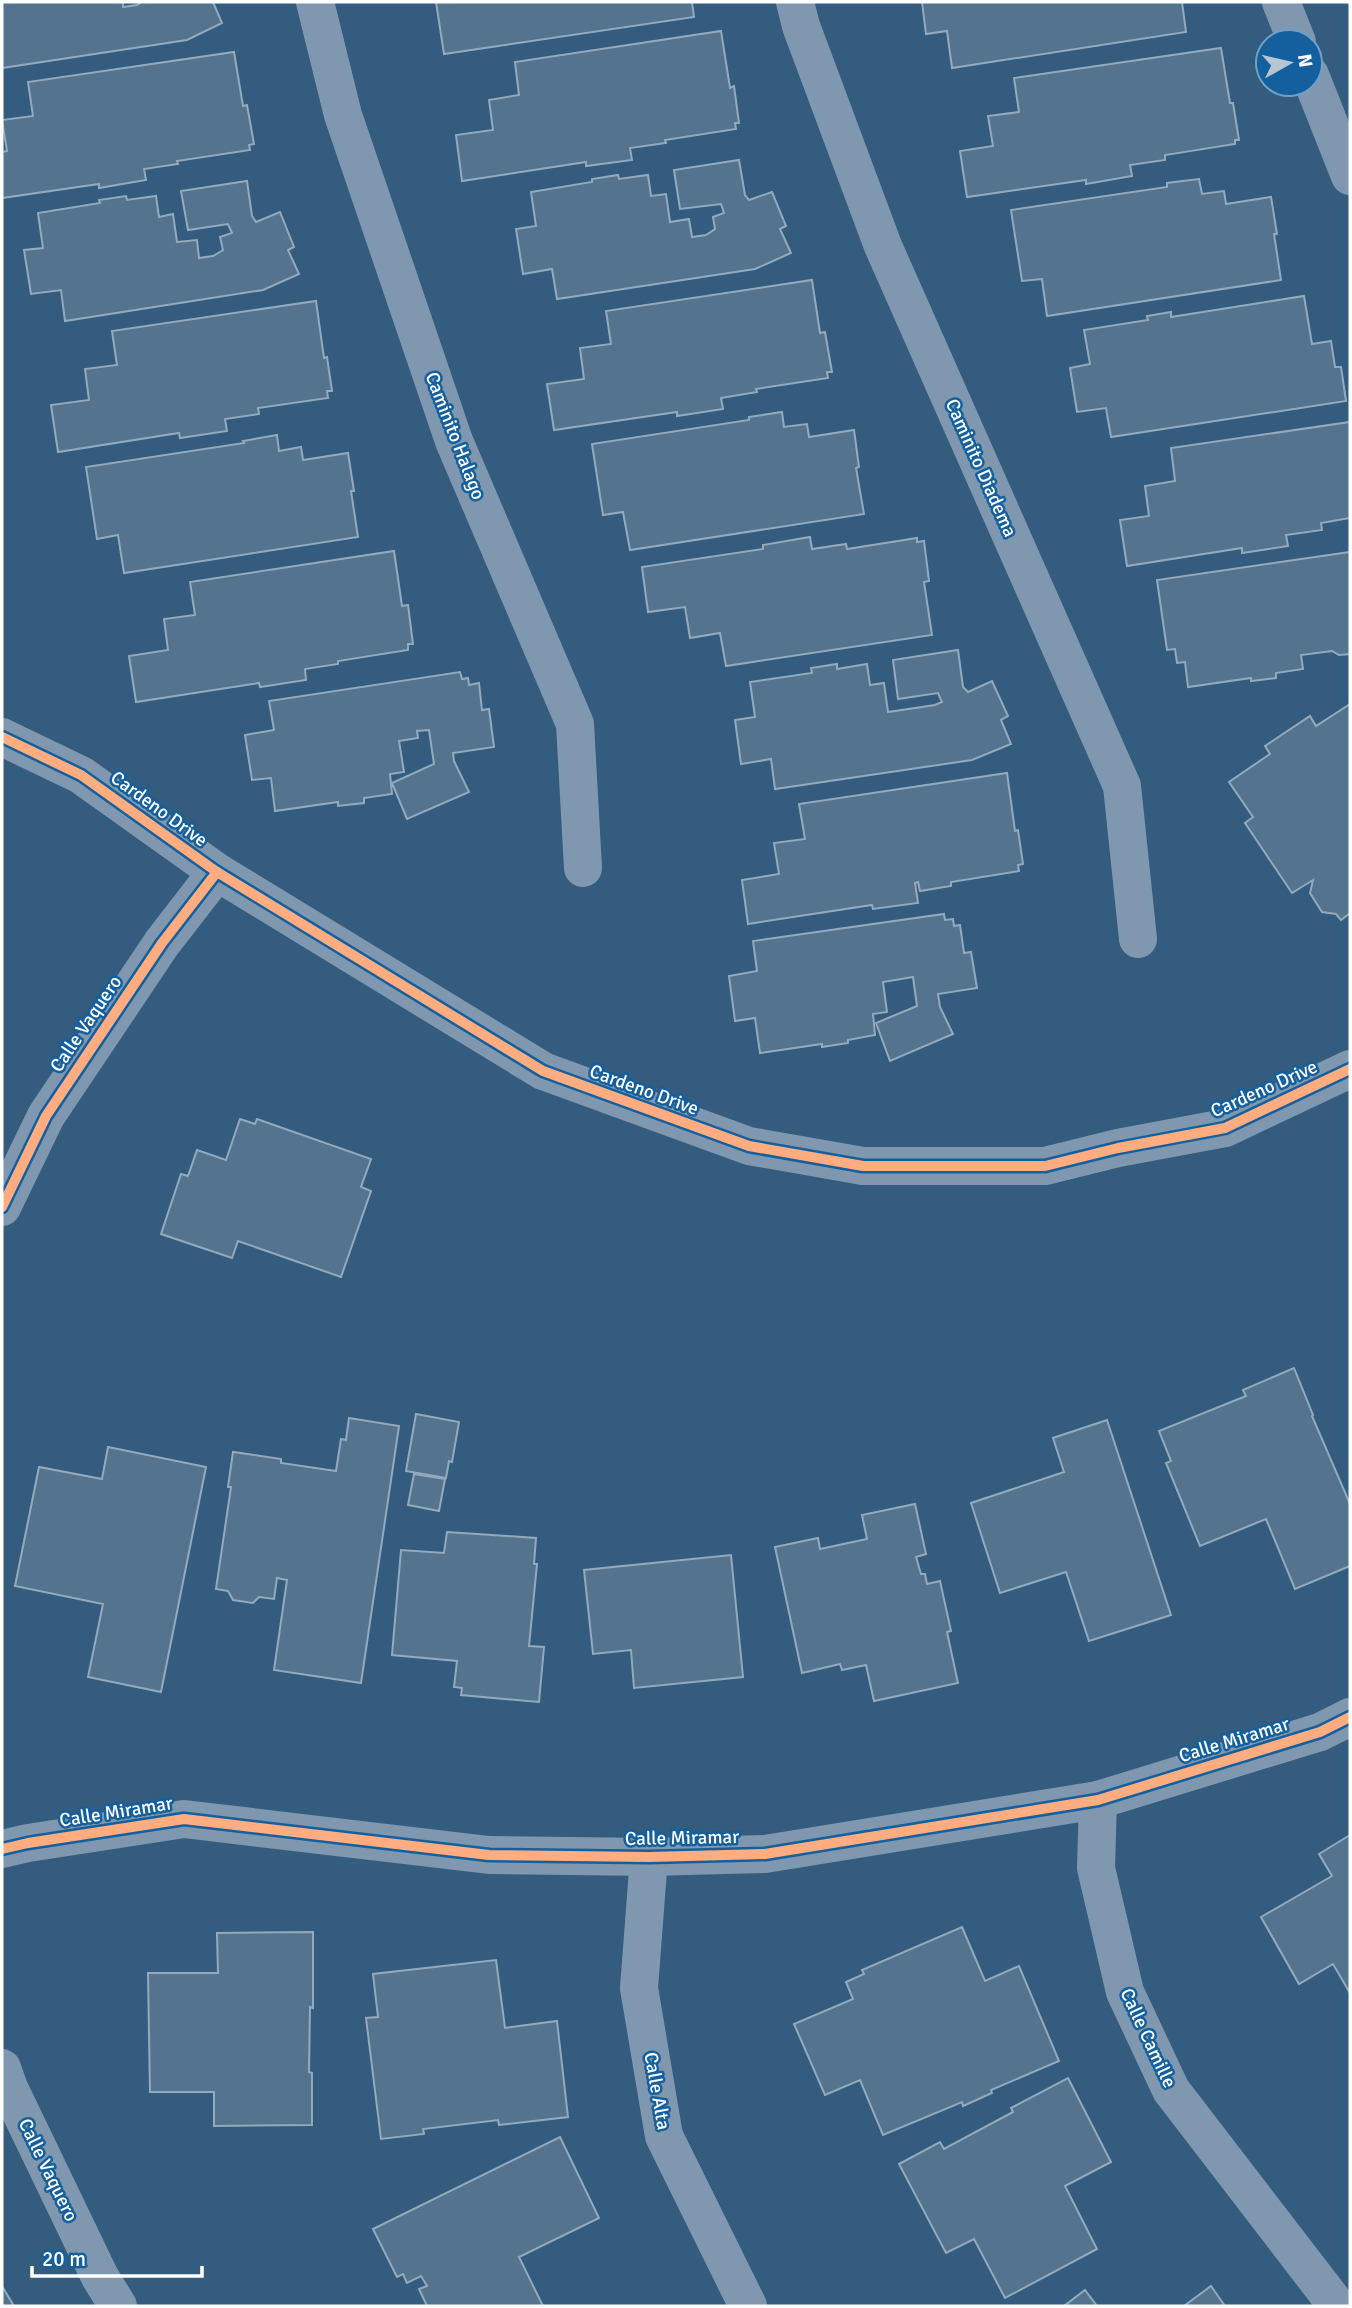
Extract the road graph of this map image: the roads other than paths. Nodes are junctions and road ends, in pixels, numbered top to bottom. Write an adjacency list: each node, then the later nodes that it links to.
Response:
1 (315, 2): 8 (street, Caminito Halago)
2 (794, 2): 10 (street, Caminito Diadema)
3 (1281, 2): 4 (street)
4 (1291, 28)
5 (1319, 98): 6 (street)
6 (1350, 176)
7 (2, 737): 9 (street, Cardeno Drive)
8 (583, 868)
9 (217, 872): 11 (street, Cardeno Drive); 12 (street, Calle Vaquero)
10 (1138, 939)
11 (1350, 1069)
12 (2, 1207)
13 (1350, 1717): 14 (street, Calle Miramar)
14 (1098, 1800): 16 (street, Calle Miramar); 20 (street, Calle Camille)
15 (2, 1849): 16 (street, Calle Miramar)
16 (649, 1857): 19 (street, Calle Alta)
17 (2, 2068): 18 (street, Calle Vaquero)
18 (118, 2306)
19 (748, 2306)
20 (1337, 2306)

